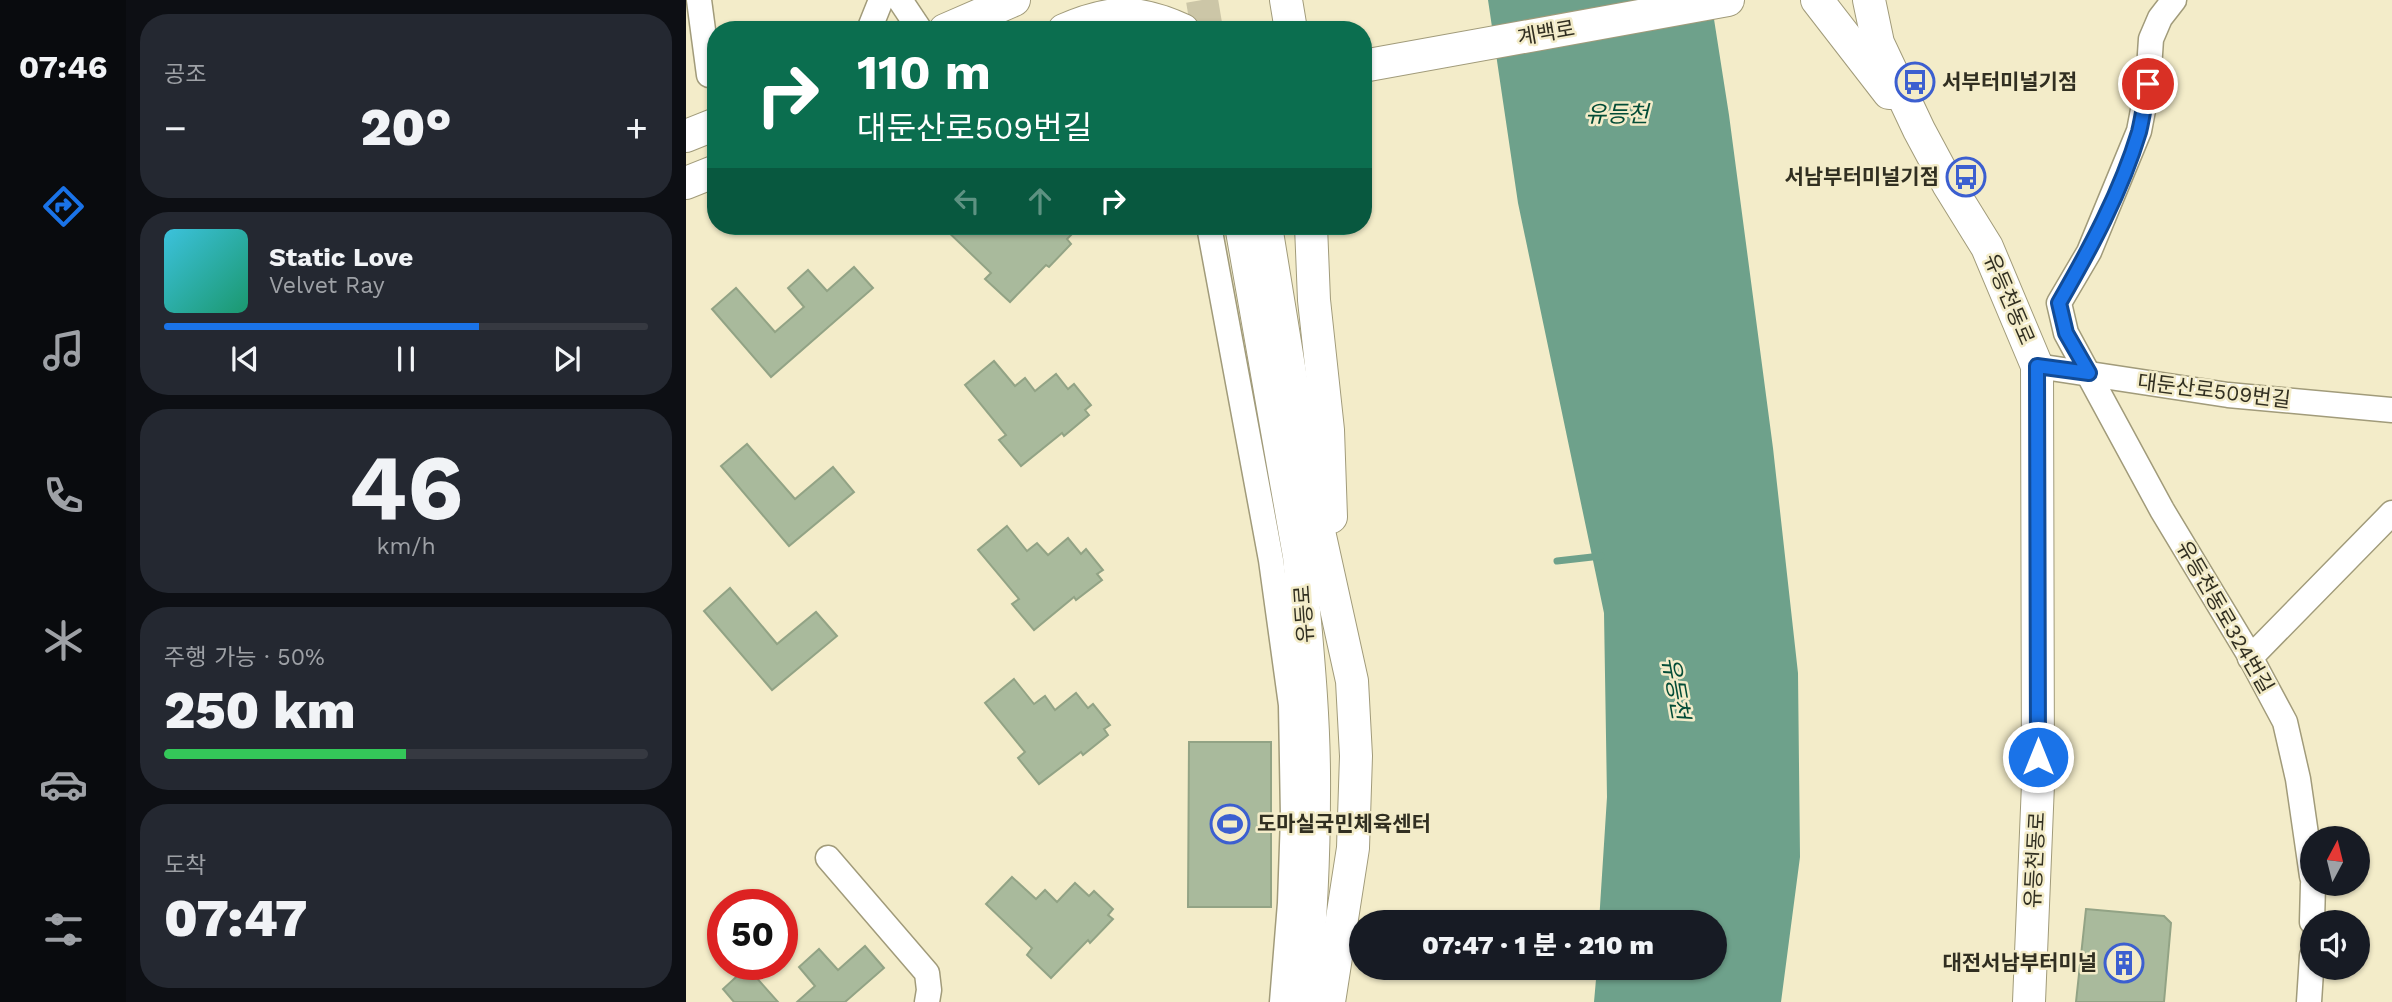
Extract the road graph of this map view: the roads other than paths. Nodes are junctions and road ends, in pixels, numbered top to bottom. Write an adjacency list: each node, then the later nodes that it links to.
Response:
1 (699, 0): 18 (street)
2 (881, 0): 11 (street)
3 (900, 0): 12 (street)
4 (1014, 0): 13 (main road)
5 (1286, 0): 17 (main road)
6 (1728, 0): 19 (main road, 계백로)
7 (1817, 0): 21 (main road)
8 (1869, 0): 21 (main road, 유등천동로)
9 (2174, 0): 30 (street, 유등천동로324번길)
10 (1110, 14): 14 (main road); 15 (street); 16 (main road)
11 (873, 21)
12 (914, 21)
13 (966, 21)
14 (1090, 21)
15 (1126, 21)
16 (1158, 21)
17 (1290, 21)
18 (707, 60)
19 (1372, 64)
20 (707, 128): 22 (main road)
21 (1919, 130): 29 (main road, 유등천동로)
22 (686, 136)
23 (707, 175): 24 (main road)
24 (686, 183)
25 (1211, 235): 39 (street)
26 (1255, 235): 33 (main road)
27 (1255, 235): 40 (main road, 유등로)
28 (1311, 235): 33 (main road)
29 (2037, 366): 30 (street, 대둔산로509번길); 42 (main road, 유등천동로)
30 (2089, 373): 31 (street, 대둔산로509번길); 34 (street, 유등천동로324번길)
31 (2392, 410)
32 (2392, 513): 34 (street)
33 (1334, 592): 41 (main road, 유등로)
34 (2250, 658): 35 (street, 유등천동로324번길)
35 (2305, 826)
36 (828, 858): 38 (street)
37 (2310, 980): 43 (street)
38 (926, 1002)
39 (1282, 1002)
40 (1304, 1002)
41 (1329, 1002)
42 (2029, 1002)
43 (2309, 1002)

